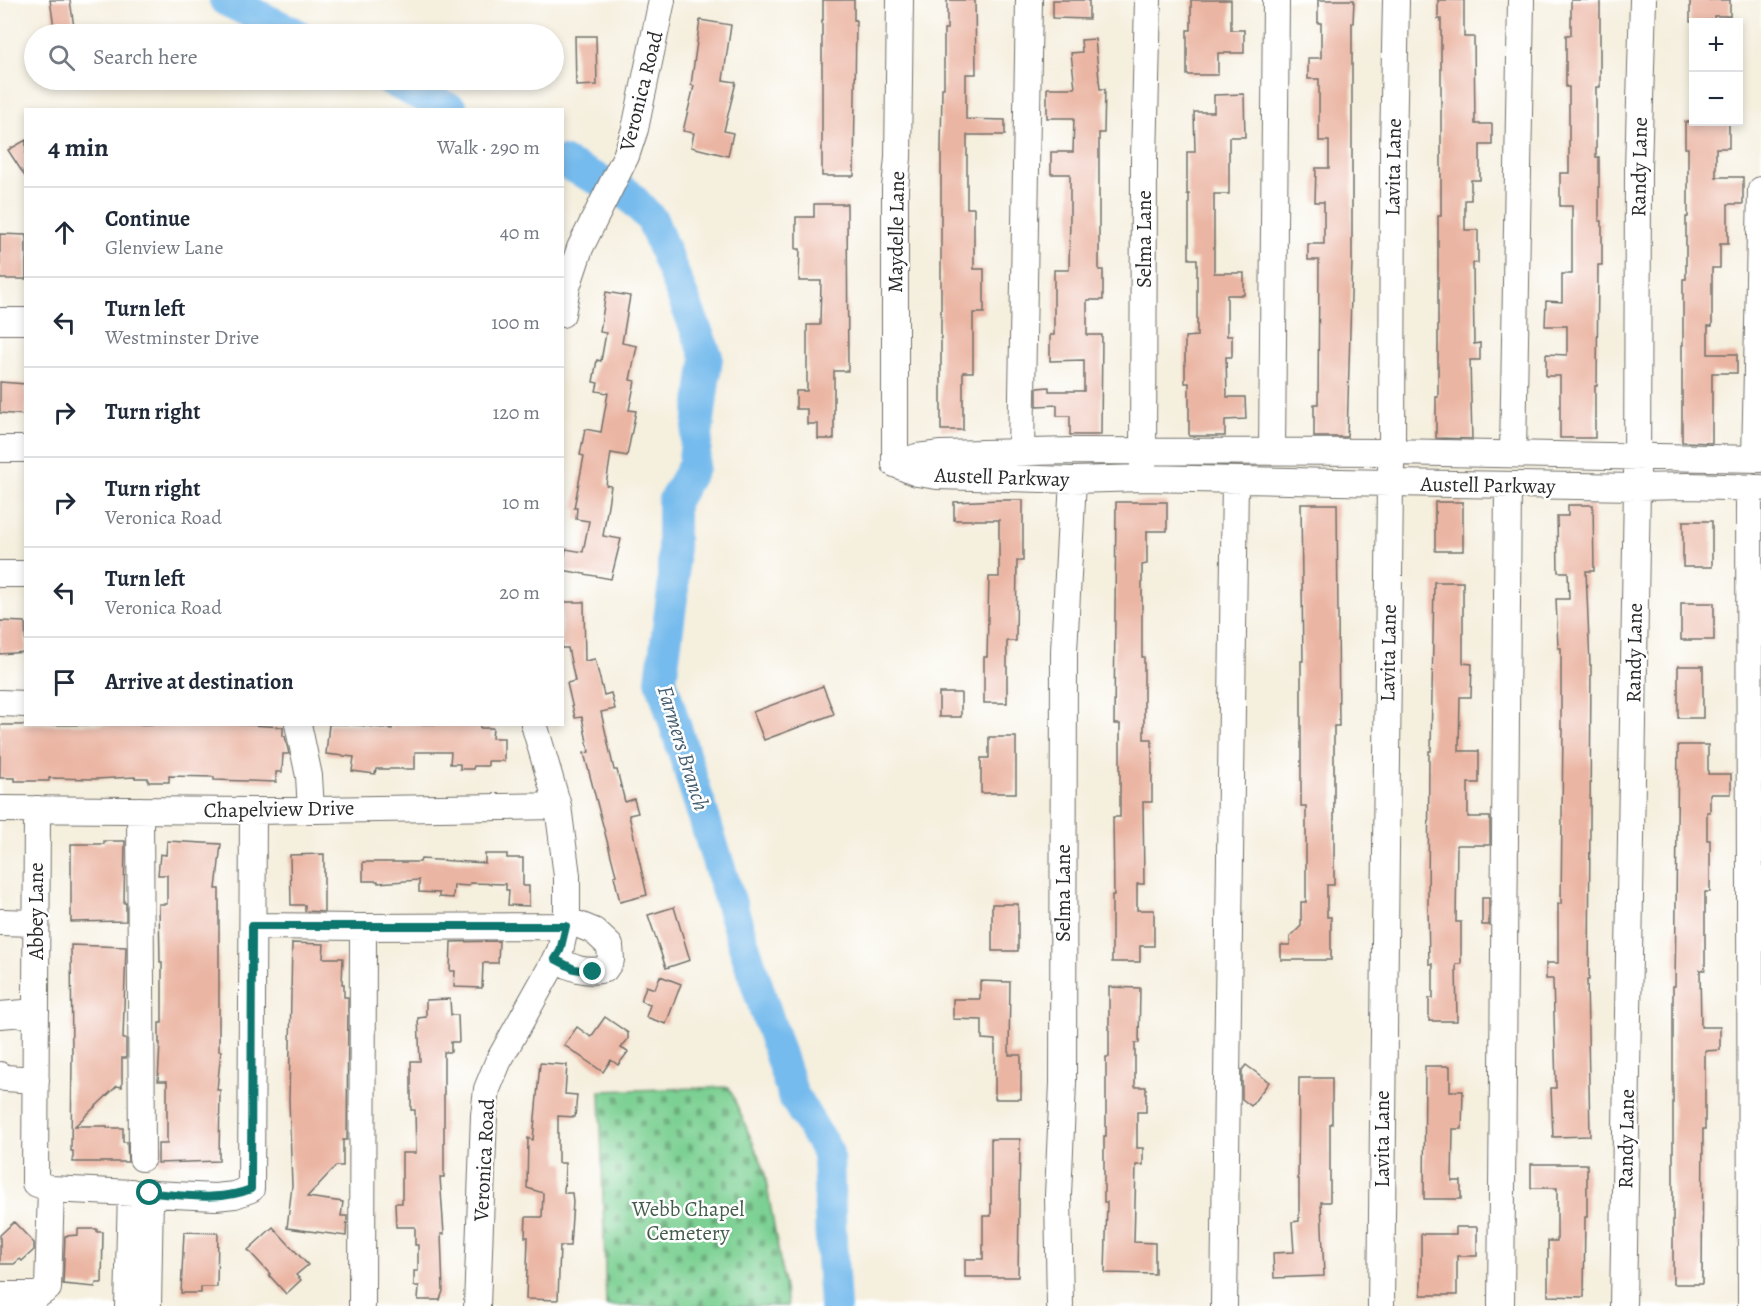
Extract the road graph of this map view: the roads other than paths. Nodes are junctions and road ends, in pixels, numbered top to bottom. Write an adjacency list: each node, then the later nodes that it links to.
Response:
1 (662, 0): 10 (street, Veronica Road)
2 (900, 0): 22 (street, Maydelle Lane)
3 (1029, 0): 15 (street)
4 (1148, 0): 16 (street, Selma Lane)
5 (1276, 0): 17 (street)
6 (1396, 0): 18 (street, Lavita Lane)
7 (1521, 0): 19 (street)
8 (1643, 0): 20 (street, Randy Lane)
9 (1761, 190): 21 (street)
10 (565, 287)
11 (0, 321): 12 (street)
12 (24, 321)
13 (0, 448): 14 (street)
14 (24, 449)
15 (1021, 452): 16 (street, Austell Parkway); 22 (street, Austell Parkway)
16 (1142, 452): 17 (street, Austell Parkway); 23 (street, Selma Lane)
17 (1272, 452): 18 (street, Austell Parkway)
18 (1392, 452): 19 (street, Austell Parkway); 26 (street, Lavita Lane)
19 (1513, 454): 20 (street, Austell Parkway)
20 (1636, 456): 21 (street, Austell Parkway); 28 (street, Randy Lane)
21 (1758, 459)
22 (896, 464): 24 (street, Austell Parkway)
23 (1143, 478): 24 (street, Austell Parkway); 25 (street, Austell Parkway)
24 (1073, 480): 60 (street, Selma Lane)
25 (1235, 480): 26 (street, Austell Parkway); 61 (street)
26 (1390, 483): 27 (street, Austell Parkway); 62 (street, Lavita Lane)
27 (1508, 485): 28 (street, Austell Parkway); 63 (street)
28 (1637, 487): 29 (street, Austell Parkway); 64 (street, Randy Lane)
29 (1755, 488): 65 (street)
30 (0, 574): 31 (street)
31 (24, 574)
32 (0, 703): 33 (street)
33 (24, 704)
34 (298, 726): 40 (street)
35 (535, 726): 36 (street, Veronica Road)
36 (558, 806): 40 (street, Chapelview Drive); 44 (street, Veronica Road)
37 (37, 808): 38 (street, Chapelview Drive); 39 (street, Chapelview Drive); 43 (street, Abbey Lane)
38 (0, 809)
39 (140, 810): 41 (street, Chapelview Drive); 52 (street)
40 (311, 810): 41 (street, Chapelview Drive)
41 (253, 811): 45 (street)
42 (0, 922): 43 (street)
43 (36, 923): 48 (street, Abbey Lane)
44 (567, 923): 46 (street); 47 (street, Veronica Road); 47 (street)
45 (252, 926): 46 (street); 54 (street)
46 (363, 927): 58 (street)
47 (555, 959): 59 (street, Veronica Road)
48 (36, 1012): 49 (street); 51 (street, Abbey Lane)
49 (0, 1015)
50 (0, 1075): 51 (street)
51 (36, 1080): 53 (street, Abbey Lane)
52 (142, 1158)
53 (43, 1186): 54 (street); 55 (street, Abbey Lane)
54 (141, 1193): 56 (street); 57 (street)
55 (0, 1295)
56 (128, 1306)
57 (148, 1306)
58 (362, 1306)
59 (477, 1306)
60 (1059, 1306)
61 (1224, 1306)
62 (1381, 1306)
63 (1501, 1306)
64 (1623, 1306)
65 (1751, 1306)

